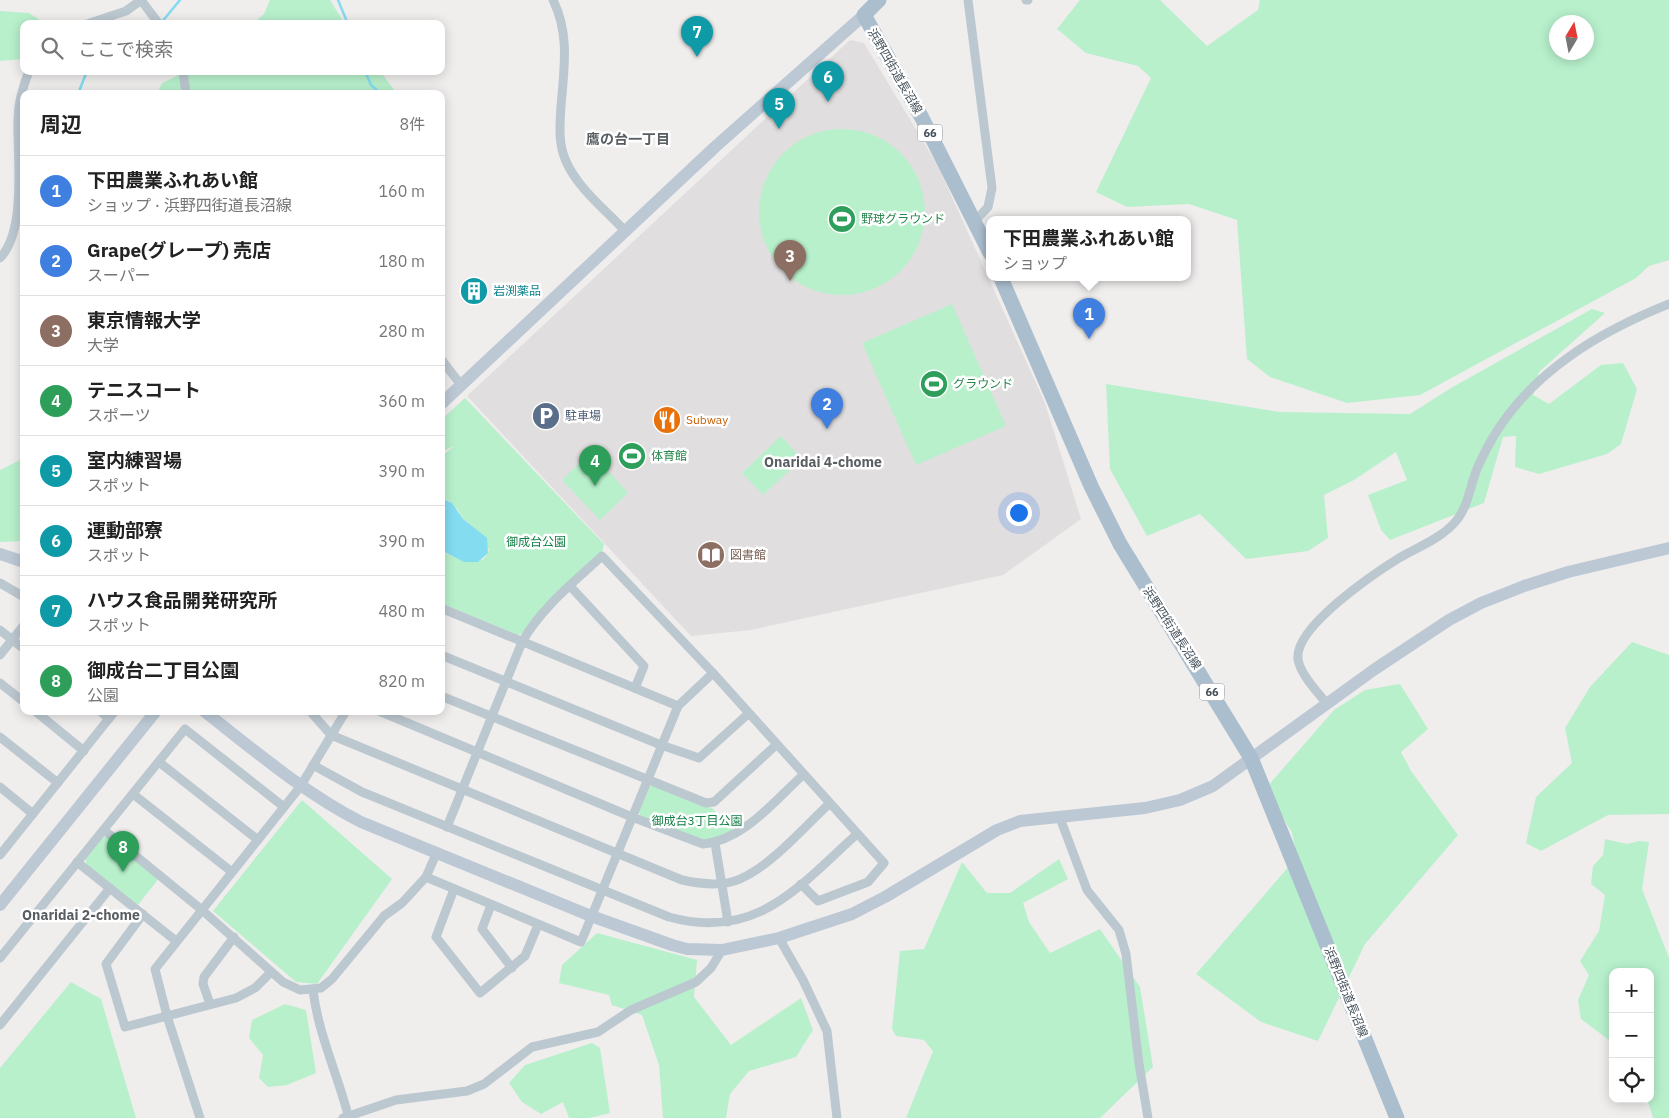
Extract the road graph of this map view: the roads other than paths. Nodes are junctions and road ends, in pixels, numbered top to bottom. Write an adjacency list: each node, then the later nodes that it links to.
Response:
1 (141, 0): 6 (street); 7 (street)
2 (553, 0): 14 (street)
3 (879, 0): 5 (main road, 浜野四街道長沼線)
4 (968, 0): 13 (street)
5 (864, 15): 13 (main road, 浜野四街道長沼線 / 66); 14 (street)
6 (99, 20)
7 (156, 20)
8 (27, 75): 10 (street)
9 (184, 75): 11 (street)
10 (22, 90)
11 (185, 90)
12 (20, 105): 16 (street)
13 (975, 221): 15 (main road, 浜野四街道長沼線 / 66)
14 (626, 232): 20 (street)
15 (986, 244)
16 (0, 258)
17 (1002, 281): 61 (main road, 浜野四街道長沼線 / 66)
18 (1669, 304): 42 (street)
19 (445, 363): 20 (street)
20 (461, 385): 21 (street)
21 (445, 400)
22 (1669, 548): 42 (street)
23 (0, 554): 24 (street)
24 (20, 561)
25 (0, 583): 27 (street)
26 (570, 586): 32 (street); 36 (street); 39 (street)
27 (20, 595)
28 (445, 610): 32 (street)
29 (0, 630): 31 (street)
30 (20, 630): 31 (street)
31 (12, 640): 33 (street); 34 (street)
32 (522, 642): 37 (street); 39 (street)
33 (20, 646)
34 (0, 654)
35 (445, 657): 37 (street)
36 (713, 673): 43 (street); 44 (street)
37 (506, 682): 53 (street); 57 (street)
38 (0, 683): 41 (street)
39 (635, 688): 43 (street)
40 (445, 698): 53 (street)
41 (20, 699)
42 (1326, 703): 61 (street)
43 (678, 706): 57 (street)
44 (748, 714): 57 (street); 58 (street)
45 (39, 715): 59 (street)
46 (104, 715): 54 (street)
47 (112, 715): 54 (street)
48 (153, 715): 94 (street)
49 (209, 715): 68 (street)
50 (313, 715): 55 (street)
51 (344, 715): 55 (street)
52 (389, 715): 60 (street)
53 (492, 717): 60 (street); 65 (street)
54 (109, 719): 59 (street)
55 (331, 736): 63 (street); 69 (street)
56 (0, 737): 66 (street)
57 (661, 745): 65 (street)
58 (776, 745): 64 (street); 65 (street)
59 (84, 751): 66 (street)
60 (477, 752): 69 (street); 74 (street)
61 (1251, 758): 75 (street); 117 (main road, 浜野四街道長沼線 / 66)
62 (159, 762): 70 (street); 72 (street); 80 (street)
63 (314, 765): 68 (street); 76 (street)
64 (802, 775): 71 (street); 81 (street)
65 (648, 779): 74 (street)
66 (58, 783): 73 (street)
67 (0, 787): 73 (street)
68 (300, 787): 72 (street); 83 (street)
69 (462, 790): 76 (street); 84 (street)
70 (133, 794): 77 (street); 87 (street)
71 (829, 804): 78 (street); 89 (street)
72 (284, 807): 80 (street)
73 (33, 814): 82 (street)
74 (632, 817): 81 (street); 84 (street)
75 (1060, 818): 102 (street); 116 (street)
76 (447, 827): 93 (street)
77 (104, 830): 86 (street); 96 (street)
78 (857, 834): 90 (street); 90 (street)
79 (0, 840): 82 (street)
80 (258, 840): 87 (street)
81 (715, 843): 89 (street)
82 (8, 846): 85 (street)
83 (437, 852): 88 (street); 98 (street)
84 (617, 854): 89 (street); 93 (street)
85 (0, 855)
86 (77, 862): 91 (street); 105 (street)
87 (232, 872): 96 (street)
88 (426, 877): 92 (street); 108 (street)
89 (721, 883): 99 (street)
90 (801, 884): 99 (street)
91 (110, 888): 97 (street); 110 (street)
92 (454, 889): 95 (street); 106 (street)
93 (602, 890): 98 (street); 99 (street)
94 (2, 897)
95 (492, 905): 100 (street); 106 (street)
96 (202, 910): 101 (street); 103 (street)
97 (143, 914): 103 (street); 111 (street)
98 (591, 916): 100 (street); 104 (street)
99 (728, 922)
100 (538, 924): 106 (street)
101 (234, 937): 107 (street); 109 (street)
102 (779, 938): 104 (street); 115 (street)
103 (176, 941): 111 (street)
104 (722, 950): 113 (street)
105 (0, 958)
106 (512, 968)
107 (271, 972): 108 (street); 109 (street)
108 (313, 990): 113 (street)
109 (210, 1004): 111 (street)
110 (4, 1013): 112 (street)
111 (167, 1016): 114 (street)
112 (0, 1024)
113 (346, 1116)
114 (200, 1118)
115 (837, 1118)
116 (1148, 1118)
117 (1397, 1118)

